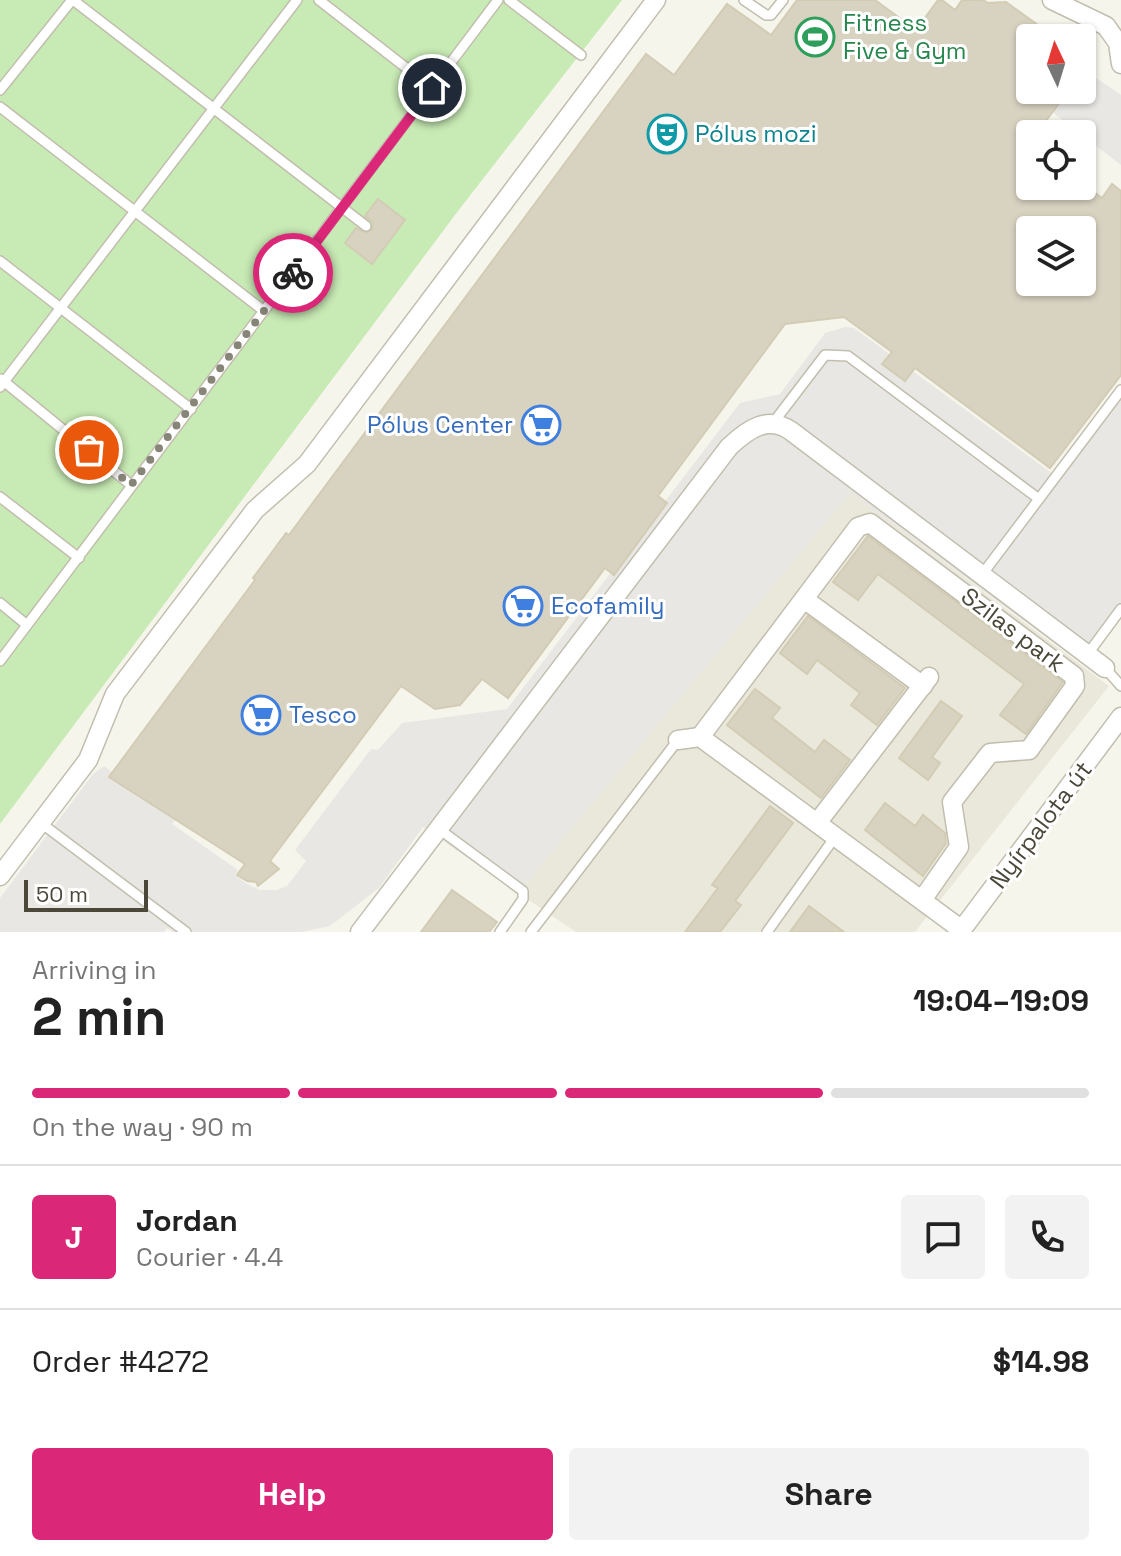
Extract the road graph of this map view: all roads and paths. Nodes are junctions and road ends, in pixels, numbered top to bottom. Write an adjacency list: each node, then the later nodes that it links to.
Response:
1 (72, 0): 13 (lane); 15 (lane)
2 (297, 0): 15 (lane)
3 (319, 0): 12 (lane)
4 (498, 0): 12 (lane)
5 (509, 0): 10 (lane)
6 (656, 0): 42 (street)
7 (744, 0): 8 (lane)
8 (783, 0)
9 (1052, 0): 11 (street)
10 (581, 55)
11 (1121, 64)
12 (432, 88): 16 (lane)
13 (0, 90)
14 (0, 107): 17 (lane)
15 (214, 107): 16 (lane); 17 (lane)
16 (343, 207): 18 (lane); 21 (lane)
17 (134, 212): 20 (lane); 21 (lane)
18 (366, 226)
19 (0, 261): 20 (lane)
20 (60, 307): 22 (lane); 24 (lane)
21 (264, 311): 24 (lane)
22 (1, 382): 26 (lane)
23 (1121, 390): 28 (lane)
24 (191, 409): 26 (lane)
25 (773, 423): 28 (lane); 30 (street); 44 (street)
26 (131, 485): 29 (lane)
27 (0, 497): 29 (lane)
28 (1039, 499): 30 (lane)
29 (79, 558): 34 (lane)
30 (981, 576): 35 (street)
31 (804, 599): 40 (street, Szilas park); 43 (street); 47 (street, Szilas park)
32 (0, 603): 34 (lane)
33 (1121, 609): 35 (lane)
34 (27, 625): 36 (lane)
35 (1087, 655): 37 (street)
36 (0, 661)
37 (1105, 668): 38 (lane)
38 (1121, 686)
39 (1121, 717): 48 (street, Nyírpalota út)
40 (700, 737): 41 (street); 43 (street)
41 (678, 740): 52 (lane)
42 (41, 823): 46 (street); 49 (lane)
43 (817, 823): 45 (street)
44 (439, 829): 50 (street); 51 (lane)
45 (835, 837): 47 (street); 53 (lane)
46 (0, 876)
47 (922, 900): 48 (street)
48 (961, 931)
49 (186, 932)
50 (360, 932)
51 (500, 932)
52 (531, 932)
53 (767, 932)

